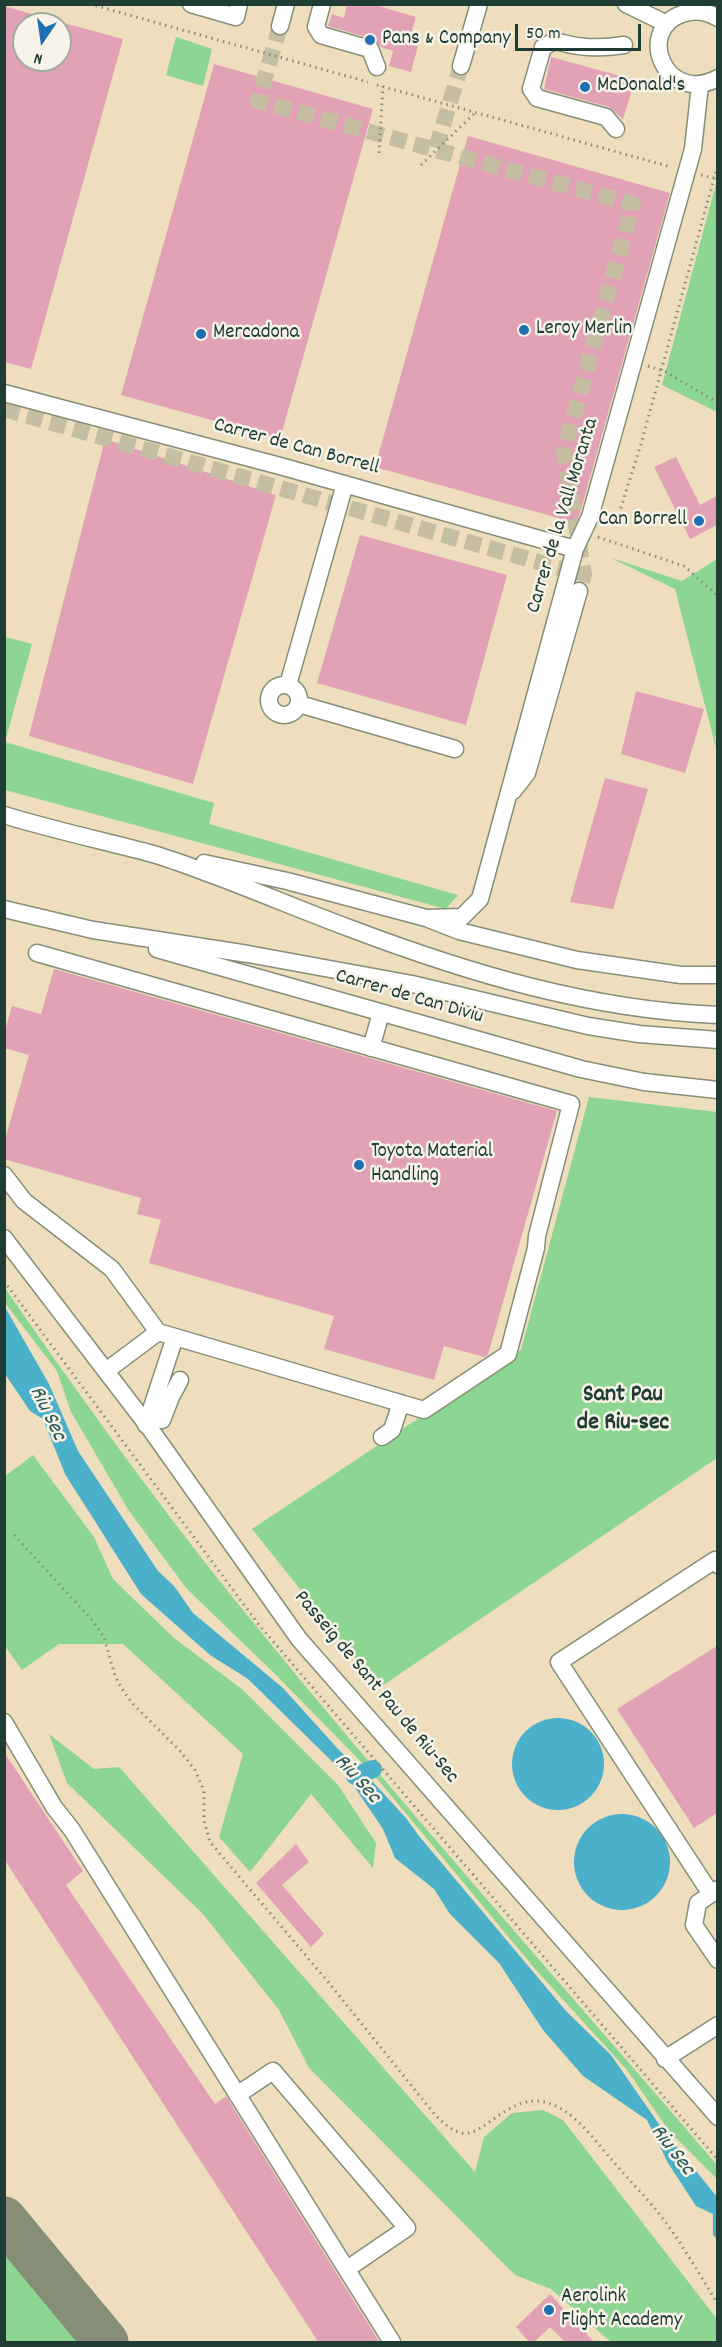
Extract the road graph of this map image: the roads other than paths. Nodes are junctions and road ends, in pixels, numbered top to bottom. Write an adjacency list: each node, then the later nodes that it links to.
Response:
1 (191, 4): 2 (street)
2 (239, 4)
3 (286, 4): 9 (street)
4 (322, 4): 12 (street)
5 (479, 4): 11 (street)
6 (626, 4): 8 (street)
7 (717, 17): 8 (street)
8 (667, 24): 13 (street)
9 (280, 26)
10 (624, 45): 14 (street)
11 (461, 66)
12 (377, 68)
13 (711, 84): 17 (street, Carrer de la Vall Moranta)
14 (616, 129)
15 (4, 393): 16 (street, Carrer de Can Borrell)
16 (345, 484): 17 (street, Carrer de Can Borrell); 19 (street)
17 (575, 549): 22 (street, Carrer de la Vall Moranta)
18 (579, 591): 22 (street)
19 (288, 685): 20 (street); 20 (street)
20 (298, 704): 21 (street)
21 (455, 749)
22 (508, 798): 26 (street, Carrer de la Vall Moranta)
23 (4, 814): 24 (street, Carrer de Can Diviu)
24 (155, 855): 26 (street, Carrer de Can Diviu); 31 (street, Carrer de Can Diviu)
25 (4, 909): 27 (street, Carrer de Can Diviu)
26 (426, 918): 29 (street, Carrer de Can Diviu)
27 (93, 930): 30 (street, Carrer de Can Diviu); 32 (street, Carrer de Can Diviu)
28 (37, 953): 33 (street)
29 (717, 975)
30 (381, 1013): 33 (street); 34 (street, Carrer de Can Diviu)
31 (717, 1015)
32 (717, 1040)
33 (371, 1048): 41 (street)
34 (717, 1090)
35 (4, 1175): 37 (street)
36 (4, 1238): 39 (street, Passeig de Sant Pau de Riu-Sec)
37 (158, 1332): 38 (street); 39 (street)
38 (175, 1337): 41 (street); 42 (street)
39 (106, 1371): 42 (street, Passeig de Sant Pau de Riu-Sec)
40 (180, 1380): 42 (street)
41 (401, 1403): 43 (street)
42 (159, 1422): 49 (street, Passeig de Sant Pau de Riu-Sec)
43 (382, 1437)
44 (717, 1561): 46 (street)
45 (4, 1722): 50 (street)
46 (714, 1891): 47 (street)
47 (717, 1960)
48 (717, 2025): 49 (street)
49 (665, 2059): 51 (street, Passeig de Sant Pau de Riu-Sec)
50 (237, 2095): 52 (street); 52 (street)
51 (717, 2117)
52 (346, 2269): 53 (street)
53 (393, 2343)

